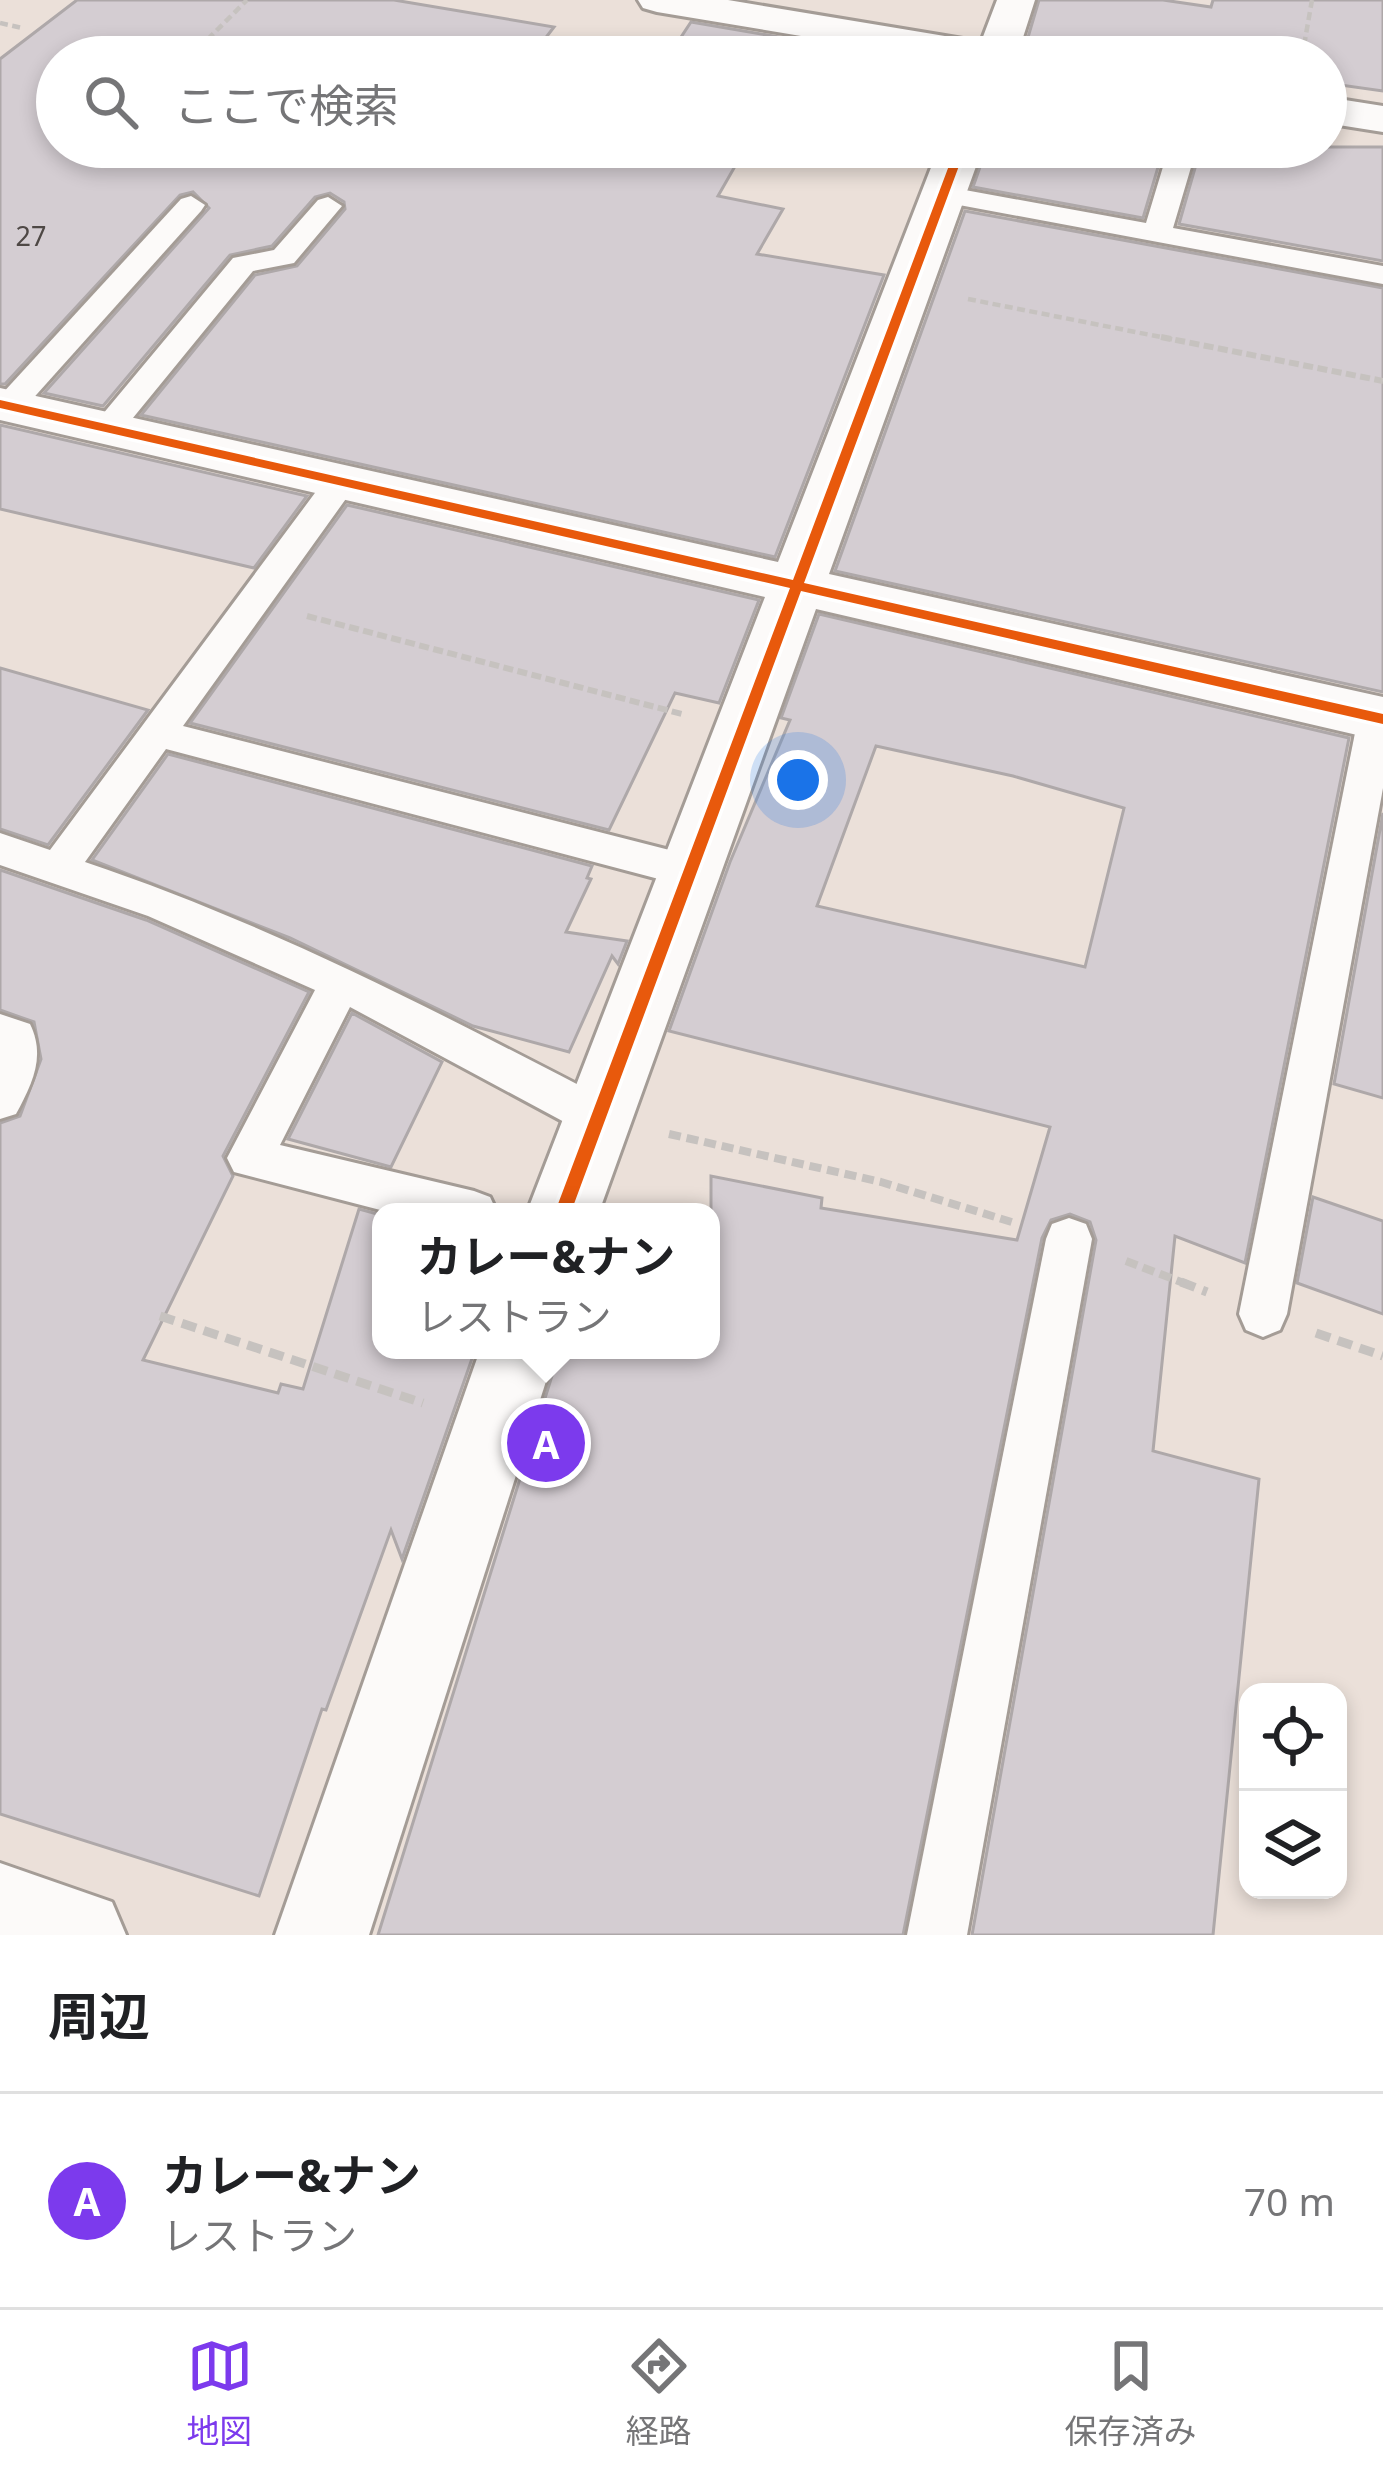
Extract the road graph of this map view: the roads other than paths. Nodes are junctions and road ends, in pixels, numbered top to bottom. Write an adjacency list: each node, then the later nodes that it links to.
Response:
1 (657, 0): 3 (street)
2 (1016, 0): 4 (street)
3 (872, 36)
4 (1004, 36)
5 (1347, 113): 6 (street)
6 (1383, 119)
7 (1177, 168): 11 (lane)
8 (952, 170): 11 (lane); 16 (street)
9 (191, 205): 13 (lane)
10 (328, 206): 14 (lane)
11 (1157, 234): 12 (lane)
12 (1383, 275)
13 (5, 405): 14 (street)
14 (108, 428): 15 (street)
15 (341, 482): 16 (street); 18 (lane)
16 (795, 584): 17 (street); 21 (street)
17 (1380, 718): 29 (lane)
18 (157, 733): 20 (lane); 21 (lane)
19 (0, 849): 20 (lane)
20 (58, 869): 22 (lane)
21 (688, 871): 25 (street)
22 (340, 982): 25 (lane); 26 (lane)
23 (0, 1033): 24 (lane)
24 (0, 1100)
25 (597, 1117): 27 (street)
26 (436, 1203)
27 (566, 1203)
28 (1069, 1239): 34 (lane)
29 (1263, 1314)
30 (505, 1388): 33 (street)
31 (0, 1910): 32 (street)
32 (79, 1935)
33 (322, 1935)
34 (938, 1935)

